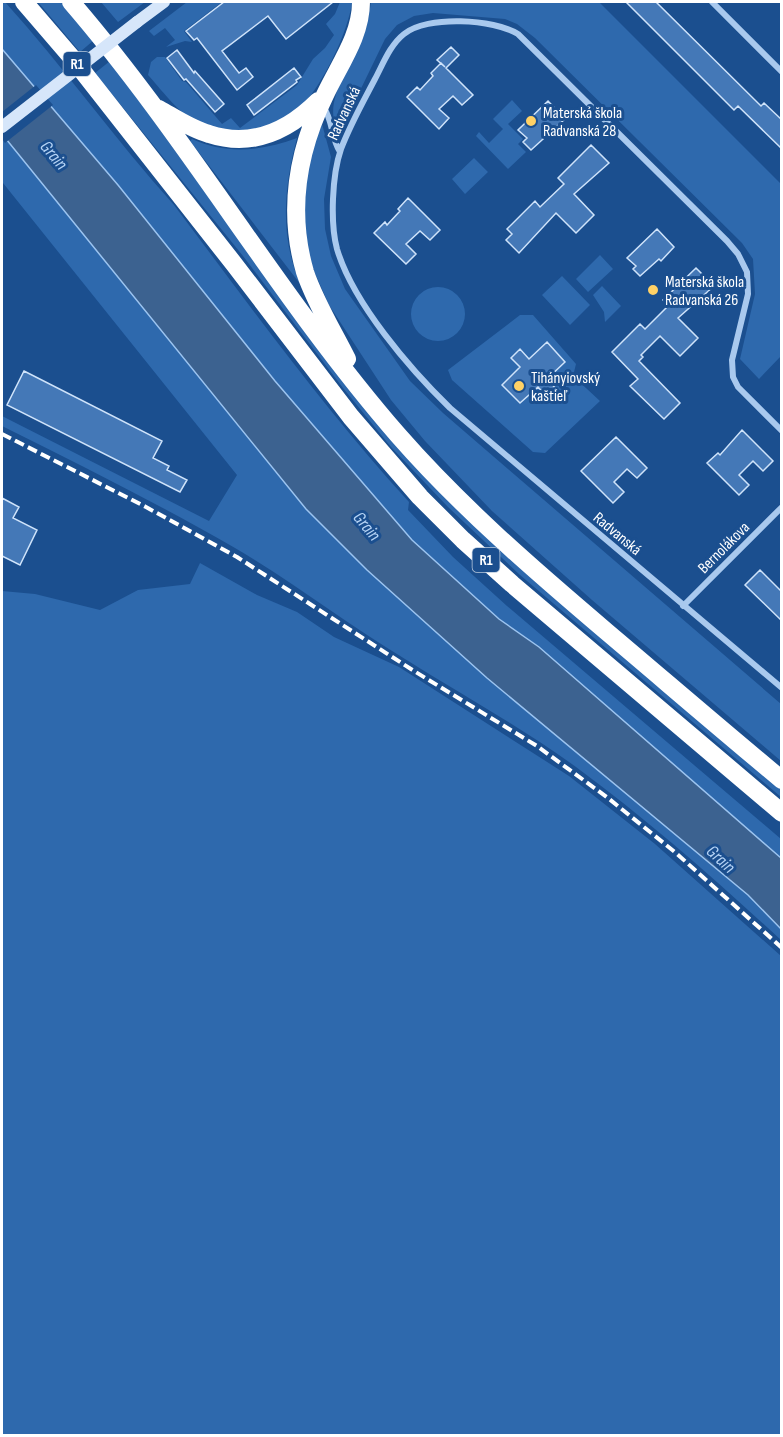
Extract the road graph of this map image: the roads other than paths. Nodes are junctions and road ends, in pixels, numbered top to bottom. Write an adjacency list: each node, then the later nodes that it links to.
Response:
1 (24, 2): 17 (highway, R1)
2 (71, 2): 8 (highway, R1)
3 (164, 2): 9 (main road, bridge)
4 (361, 2): 7 (highway)
5 (712, 2): 6 (street)
6 (782, 72)
7 (323, 99): 8 (highway); 10 (street); 11 (highway)
8 (155, 107): 11 (highway, R1)
9 (2, 127)
10 (340, 152): 12 (street, Radvanská); 14 (street, Radvanská)
11 (369, 400): 16 (highway, R1)
12 (782, 430)
13 (782, 507): 14 (street, Bernolákova)
14 (683, 606): 15 (street, Radvanská)
15 (782, 688)
16 (782, 780)
17 (782, 813)

